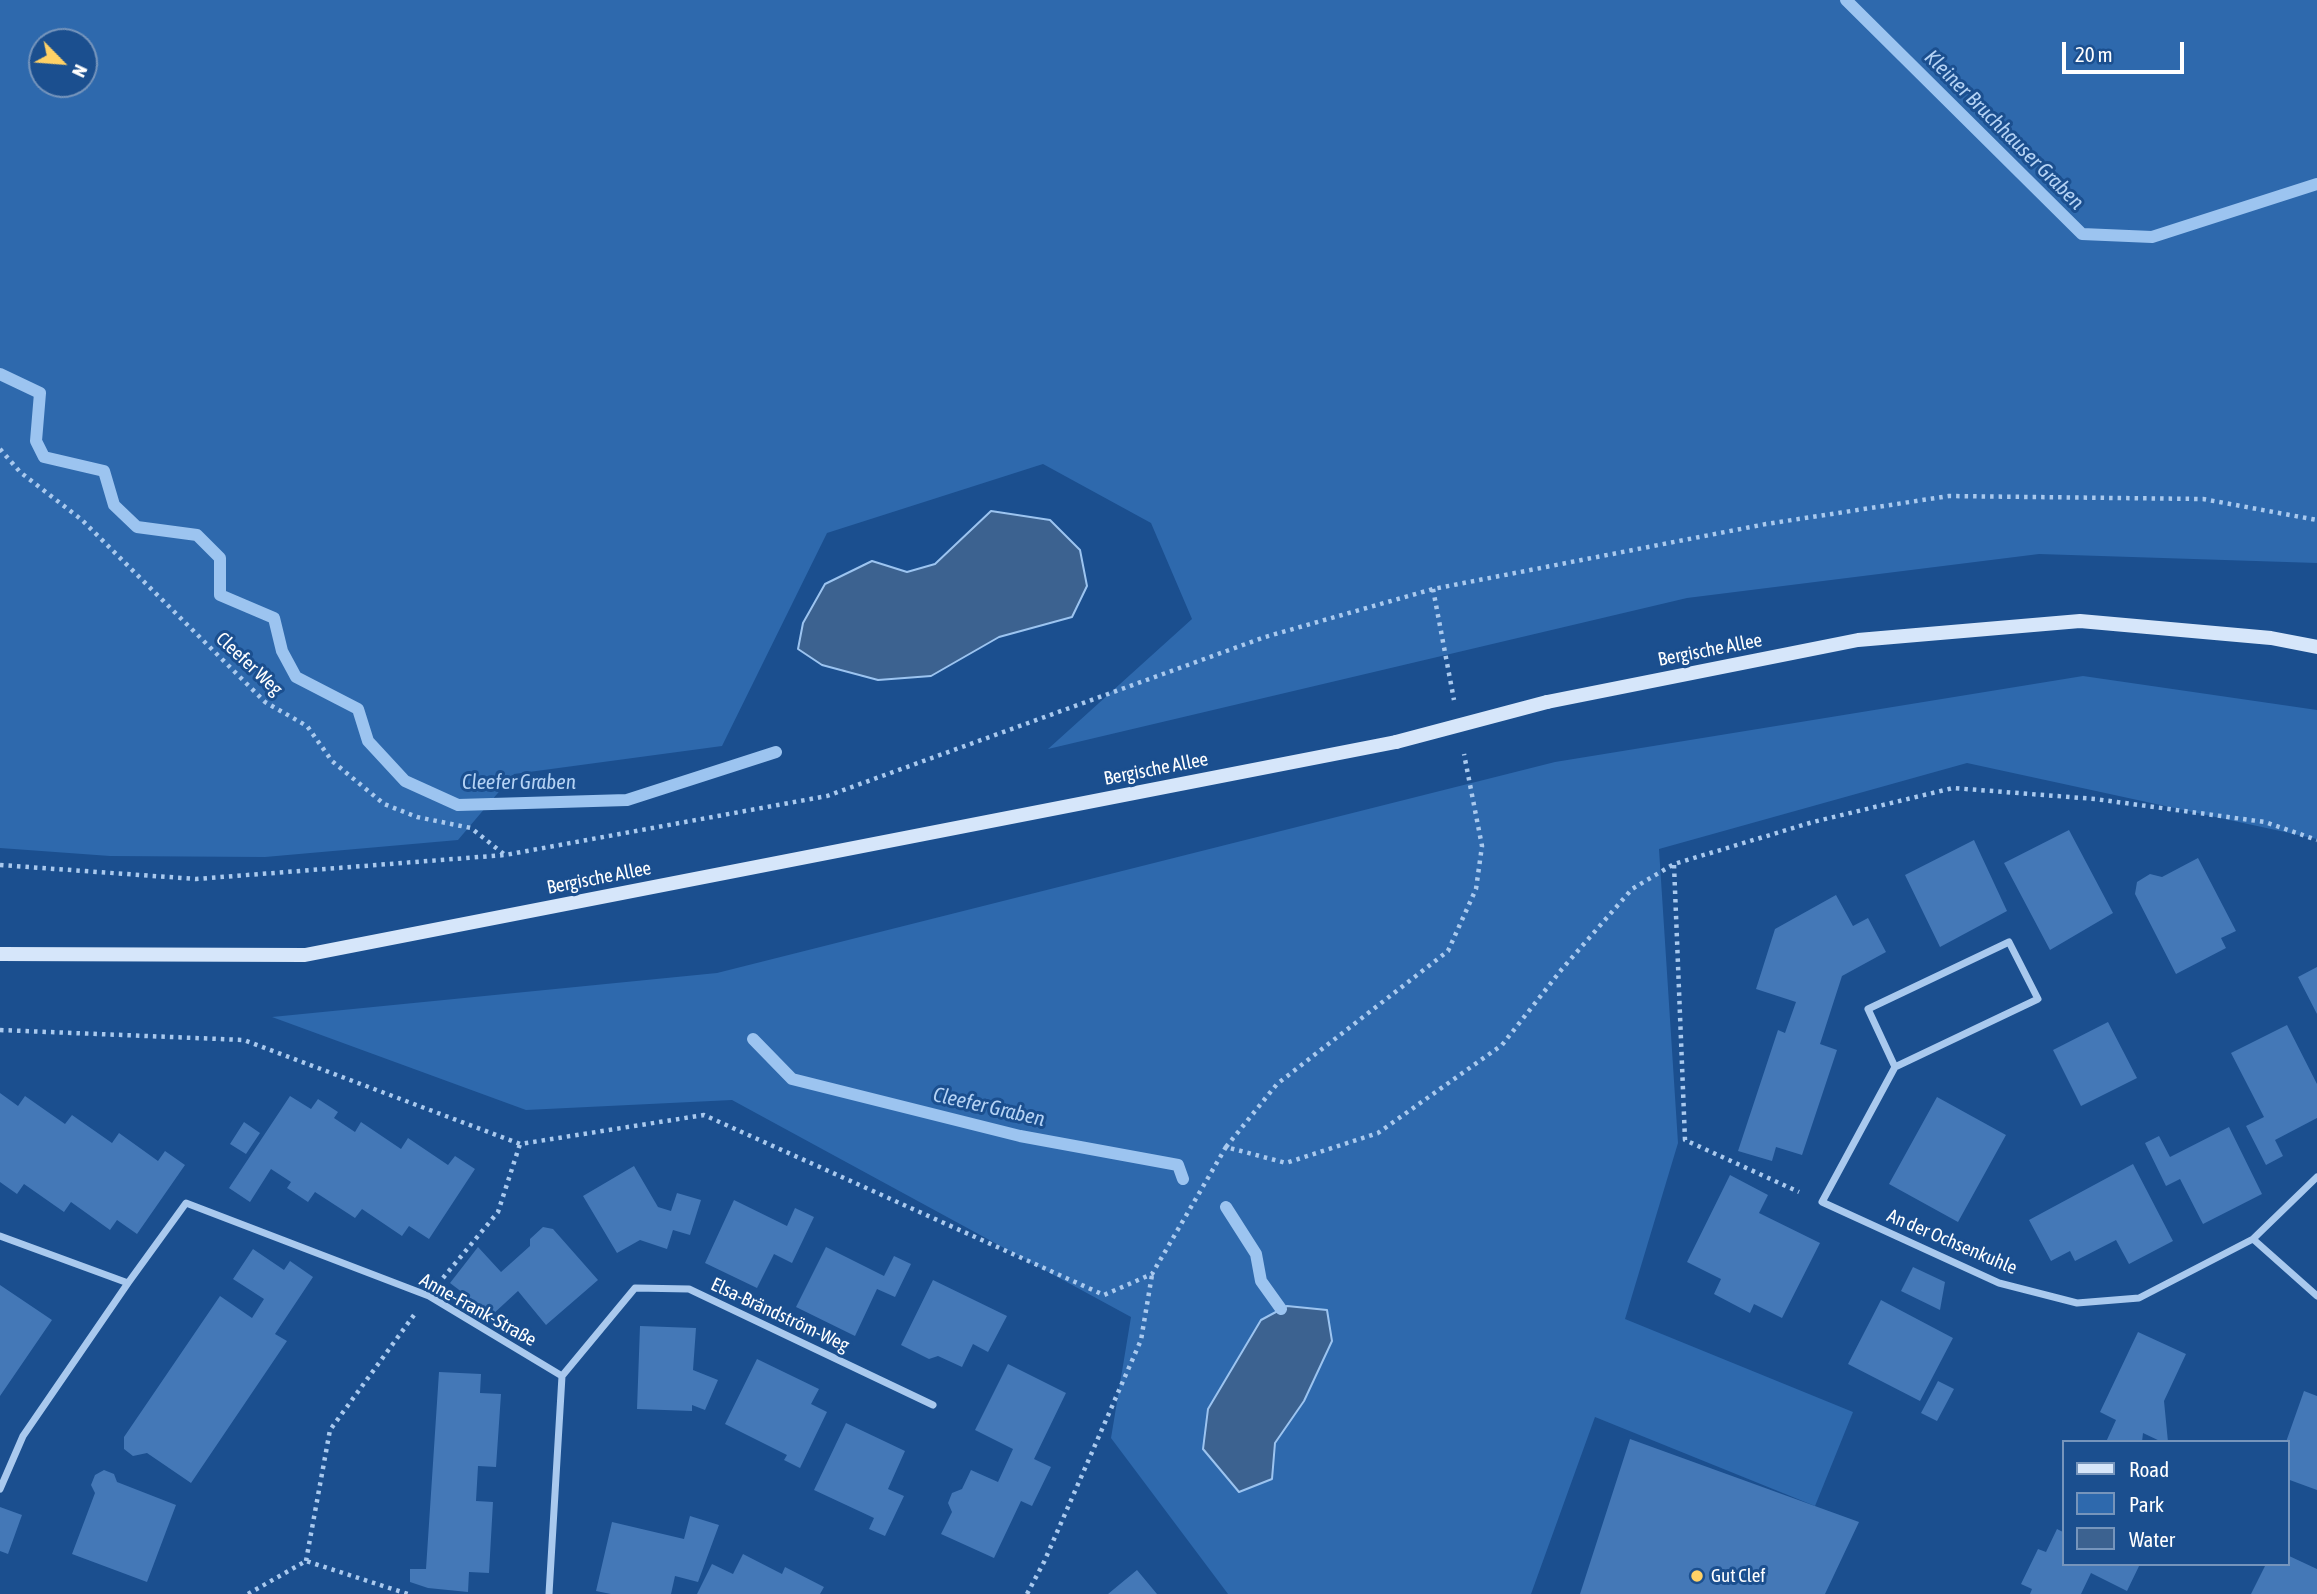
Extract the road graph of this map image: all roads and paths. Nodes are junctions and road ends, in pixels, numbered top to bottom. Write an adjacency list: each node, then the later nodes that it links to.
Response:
1 (0, 449): 8 (path, Cleefer Weg)
2 (2317, 520): 3 (path)
3 (1433, 589): 5 (path); 8 (path)
4 (2317, 647): 11 (main road, Bergische Allee, bridge)
5 (1456, 711)
6 (1464, 751): 15 (path)
7 (2317, 840): 9 (path)
8 (505, 855): 10 (path)
9 (1674, 864): 15 (path); 17 (path)
10 (0, 865)
11 (0, 954)
12 (0, 1030): 14 (path)
13 (1895, 1067): 13 (street); 17 (street)
14 (520, 1144): 20 (path); 22 (path)
15 (1226, 1147): 20 (path)
16 (2317, 1177): 19 (street, An der Ochsenkuhle)
17 (1822, 1202): 19 (street, An der Ochsenkuhle)
18 (0, 1236): 21 (street)
19 (2253, 1239): 23 (street)
20 (1152, 1274): 31 (path)
21 (128, 1283): 22 (street, Anne-Frank-Straße); 26 (street, Anne-Frank-Straße)
22 (429, 1296): 24 (street, Anne-Frank-Straße); 27 (path)
23 (2317, 1296)
24 (562, 1376): 25 (street, Elsa-Brändström-Weg); 30 (street)
25 (933, 1405)
26 (0, 1489)
27 (306, 1561): 28 (path); 29 (path)
28 (248, 1594)
29 (408, 1594)
30 (549, 1594)
31 (1027, 1594)

